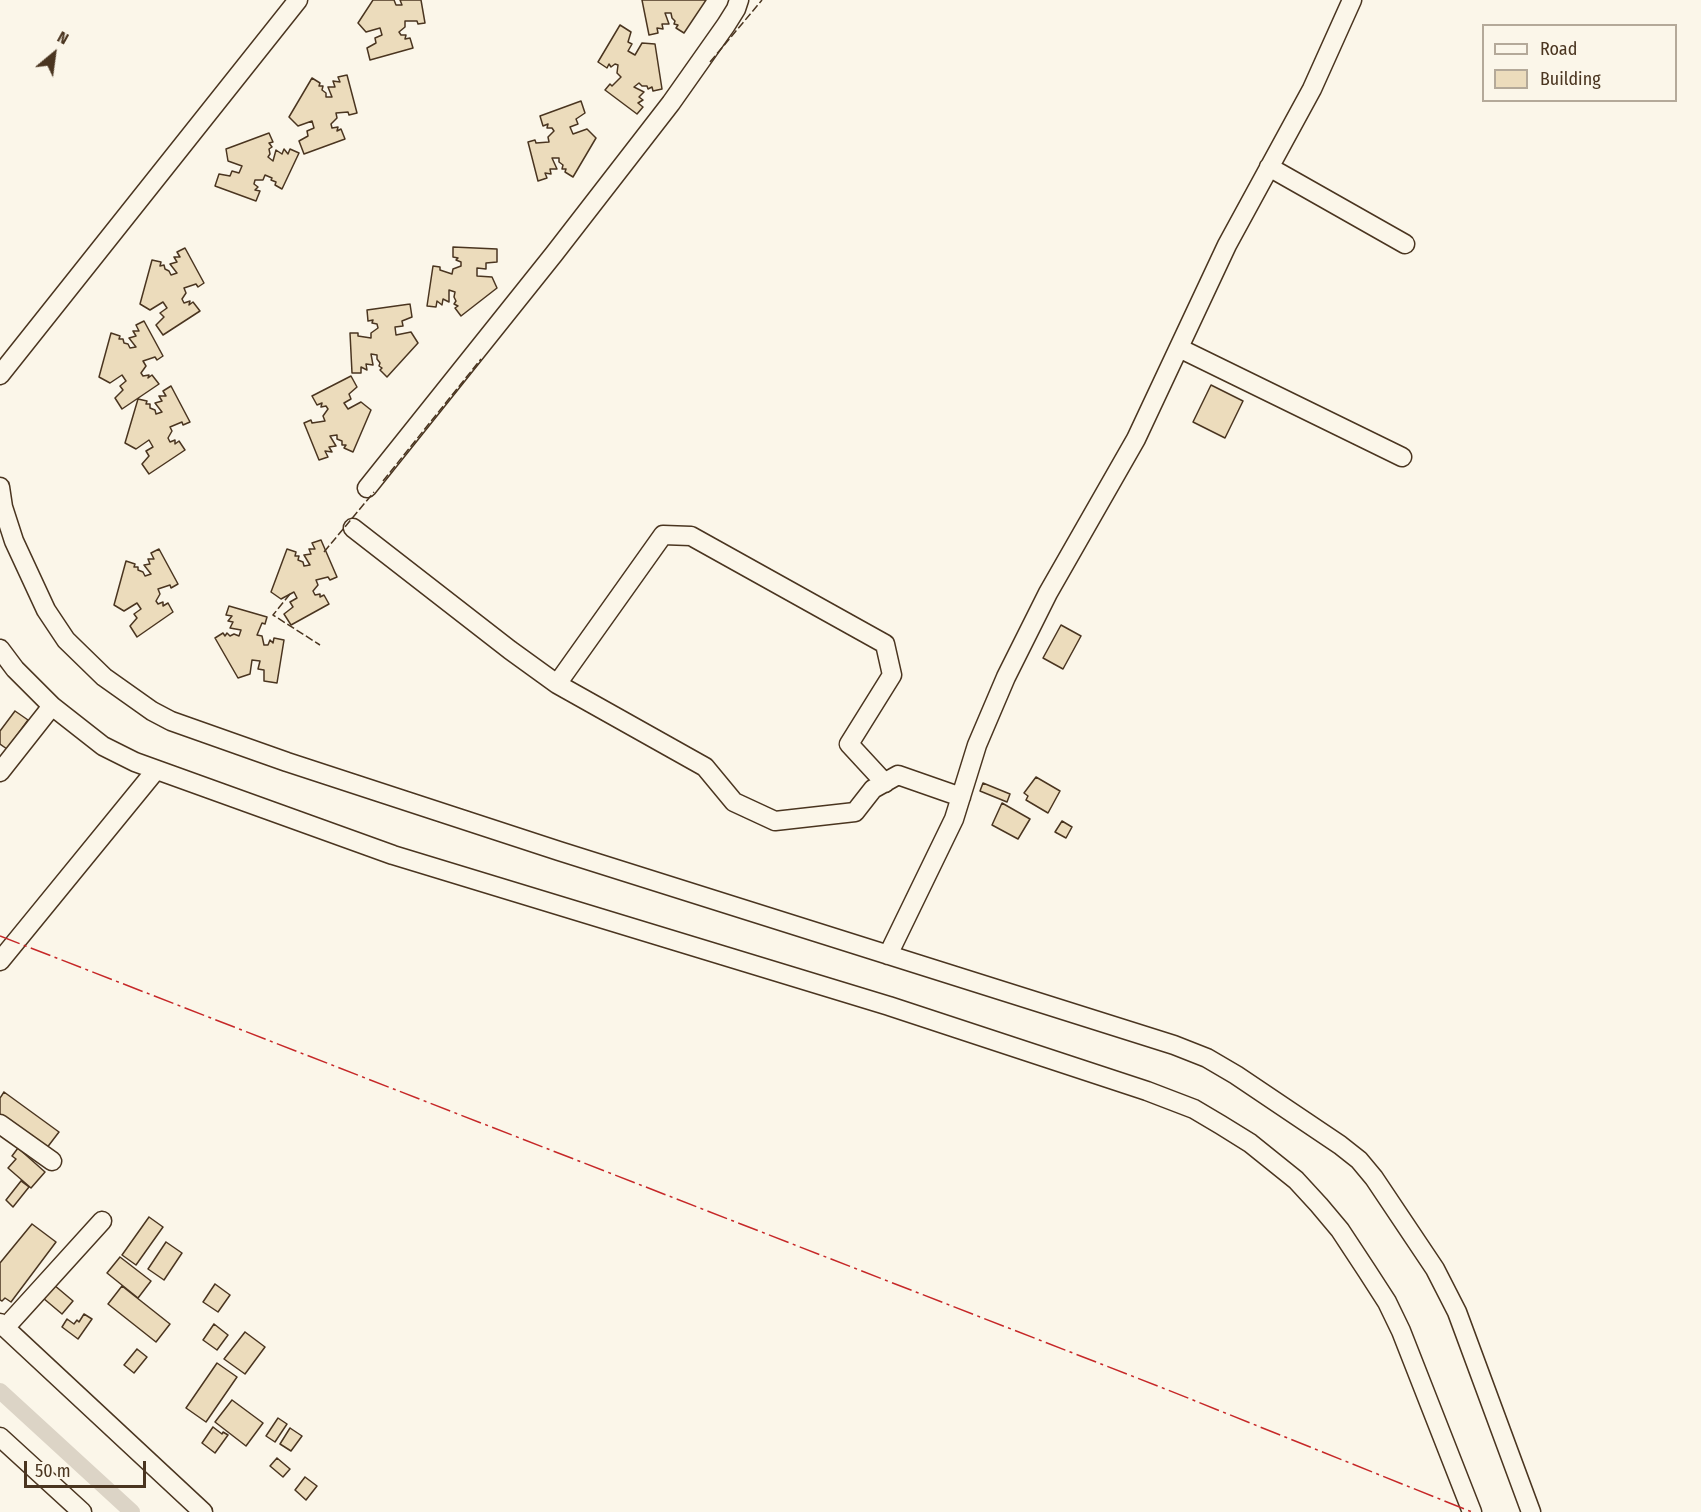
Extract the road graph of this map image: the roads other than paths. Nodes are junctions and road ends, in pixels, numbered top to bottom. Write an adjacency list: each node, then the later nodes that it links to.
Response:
1 (298, 0): 7 (street)
2 (739, 0): 10 (street)
3 (1352, 0): 4 (street)
4 (1269, 167): 5 (street); 6 (street)
5 (1405, 244)
6 (1179, 348): 8 (street); 18 (street)
7 (0, 375)
8 (1402, 457)
9 (0, 487): 19 (street)
10 (366, 488)
11 (353, 528): 13 (street)
12 (0, 649): 14 (street)
13 (556, 684): 17 (street); 17 (street)
14 (52, 706): 15 (street); 16 (street)
15 (156, 770): 20 (street); 28 (street)
16 (0, 772)
17 (885, 783): 18 (street)
18 (961, 797): 19 (street)
19 (888, 955): 29 (street)
20 (0, 961)
21 (0, 1124): 22 (street)
22 (51, 1161)
23 (102, 1221): 24 (street)
24 (2, 1325): 27 (street)
25 (0, 1437): 26 (street)
26 (81, 1512)
27 (203, 1512)
28 (1472, 1512)
29 (1531, 1512)

